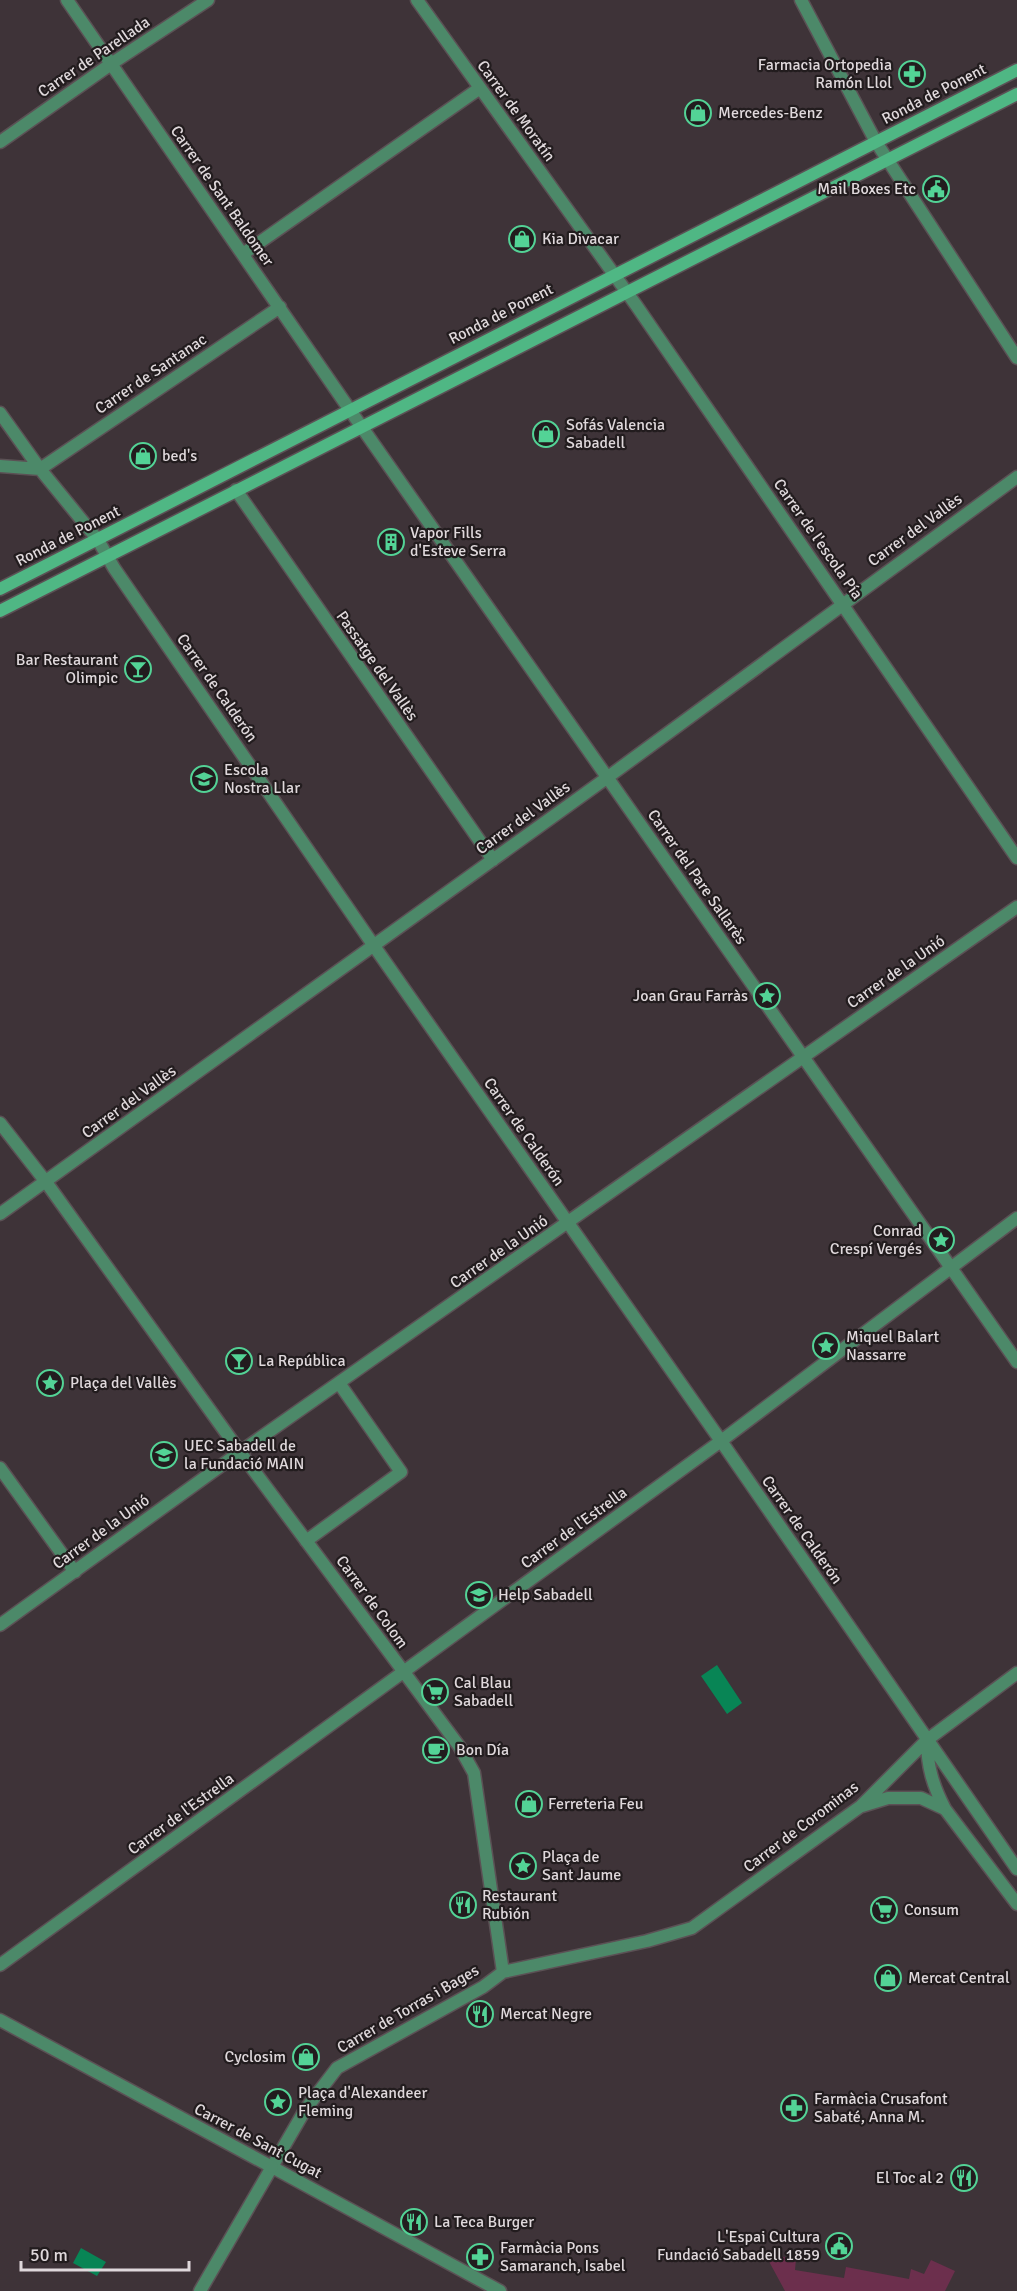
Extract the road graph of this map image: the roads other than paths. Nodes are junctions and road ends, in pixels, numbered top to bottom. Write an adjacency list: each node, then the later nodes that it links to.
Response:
1 (67, 0): 5 (street, Carrer de Sant Baldomer)
2 (208, 0): 5 (street, Carrer de Parellada)
3 (417, 0): 7 (street, Carrer de Moratín)
4 (801, 0): 10 (street)
5 (111, 64): 9 (street, Carrer de Parellada); 13 (street, Carrer de Sant Baldomer)
6 (1017, 70): 10 (main road, Ronda de Ponent)
7 (480, 88): 12 (street, Carrer de Moratín); 13 (street)
8 (1017, 94): 11 (main road)
9 (0, 142)
10 (876, 142): 11 (street); 14 (main road, Ronda de Ponent)
11 (886, 160): 15 (main road); 17 (street)
12 (589, 240): 14 (street, Carrer de l'escola Pía)
13 (243, 254): 16 (street, Carrer de Sant Baldomer)
14 (614, 275): 15 (street, Carrer de l'escola Pía); 18 (main road, Ronda de Ponent)
15 (627, 292): 20 (main road); 28 (street, Carrer de l'escola Pía)
16 (280, 307): 18 (street, Carrer de Sant Baldomer); 22 (street, Carrer de Santanac)
17 (1017, 358)
18 (351, 410): 20 (street, Carrer del Pare Sallarès); 25 (main road, Ronda de Ponent)
19 (0, 413): 22 (street, Carrer de Calderón)
20 (361, 426): 24 (main road); 30 (street, Carrer del Pare Sallarès)
21 (0, 466): 22 (street)
22 (40, 469): 25 (street, Carrer de Calderón)
23 (1017, 477): 28 (street, Carrer del Vallès)
24 (236, 490): 26 (main road); 32 (street, Passatge del Vallès)
25 (98, 540): 26 (street, Carrer de Calderón); 27 (main road, Ronda de Ponent)
26 (107, 557): 29 (main road); 34 (street, Carrer de Calderón)
27 (0, 589)
28 (842, 603): 30 (street, Carrer del Vallès); 31 (street, Carrer de l'escola Pía)
29 (0, 611)
30 (608, 777): 32 (street, Carrer del Vallès); 35 (street, Carrer del Pare Sallarès)
31 (1017, 858)
32 (493, 860): 34 (street, Carrer del Vallès)
33 (1017, 907): 35 (street, Carrer de la Unió)
34 (374, 946): 37 (street, Carrer del Vallès); 40 (street, Carrer de Calderón)
35 (803, 1058): 40 (street, Carrer de la Unió); 41 (street, Carrer del Pare Sallarès)
36 (0, 1123): 37 (street)
37 (46, 1182): 38 (street); 45 (street)
38 (0, 1214)
39 (1017, 1218): 41 (street, Carrer de l'Estrella)
40 (568, 1224): 43 (street, Carrer de la Unió); 44 (street, Carrer de Calderón)
41 (951, 1267): 42 (street, Carrer del Pare Sallarès); 44 (street, Carrer de l'Estrella)
42 (1017, 1362)
43 (339, 1383): 45 (street, Carrer de la Unió); 47 (street)
44 (721, 1441): 50 (street, Carrer de l'Estrella); 52 (street, Carrer de Calderón)
45 (240, 1452): 47 (street, Carrer de Colom); 48 (street, Carrer de la Unió)
46 (0, 1468): 48 (street)
47 (306, 1540): 50 (street, Carrer de Colom)
48 (75, 1572): 49 (street, Carrer de la Unió)
49 (0, 1625)
50 (404, 1673): 57 (street, Carrer de l'Estrella); 58 (street, Carrer de Colom)
51 (1017, 1673): 52 (street, Carrer de Corominas)
52 (927, 1740): 53 (street, Carrer de Corominas); 54 (street); 55 (street, Carrer de Calderón)
53 (861, 1806): 54 (street); 58 (street, Carrer de Corominas)
54 (945, 1809): 56 (street)
55 (1017, 1869)
56 (1017, 1904)
57 (0, 1965)
58 (502, 1972): 60 (street, Carrer de Torras i Bages)
59 (0, 2020): 60 (street, Carrer de Sant Cugat)
60 (272, 2167): 61 (street, Carrer de Torras i Bages); 62 (street, Carrer de Sant Cugat)
61 (200, 2291)
62 (500, 2291)

